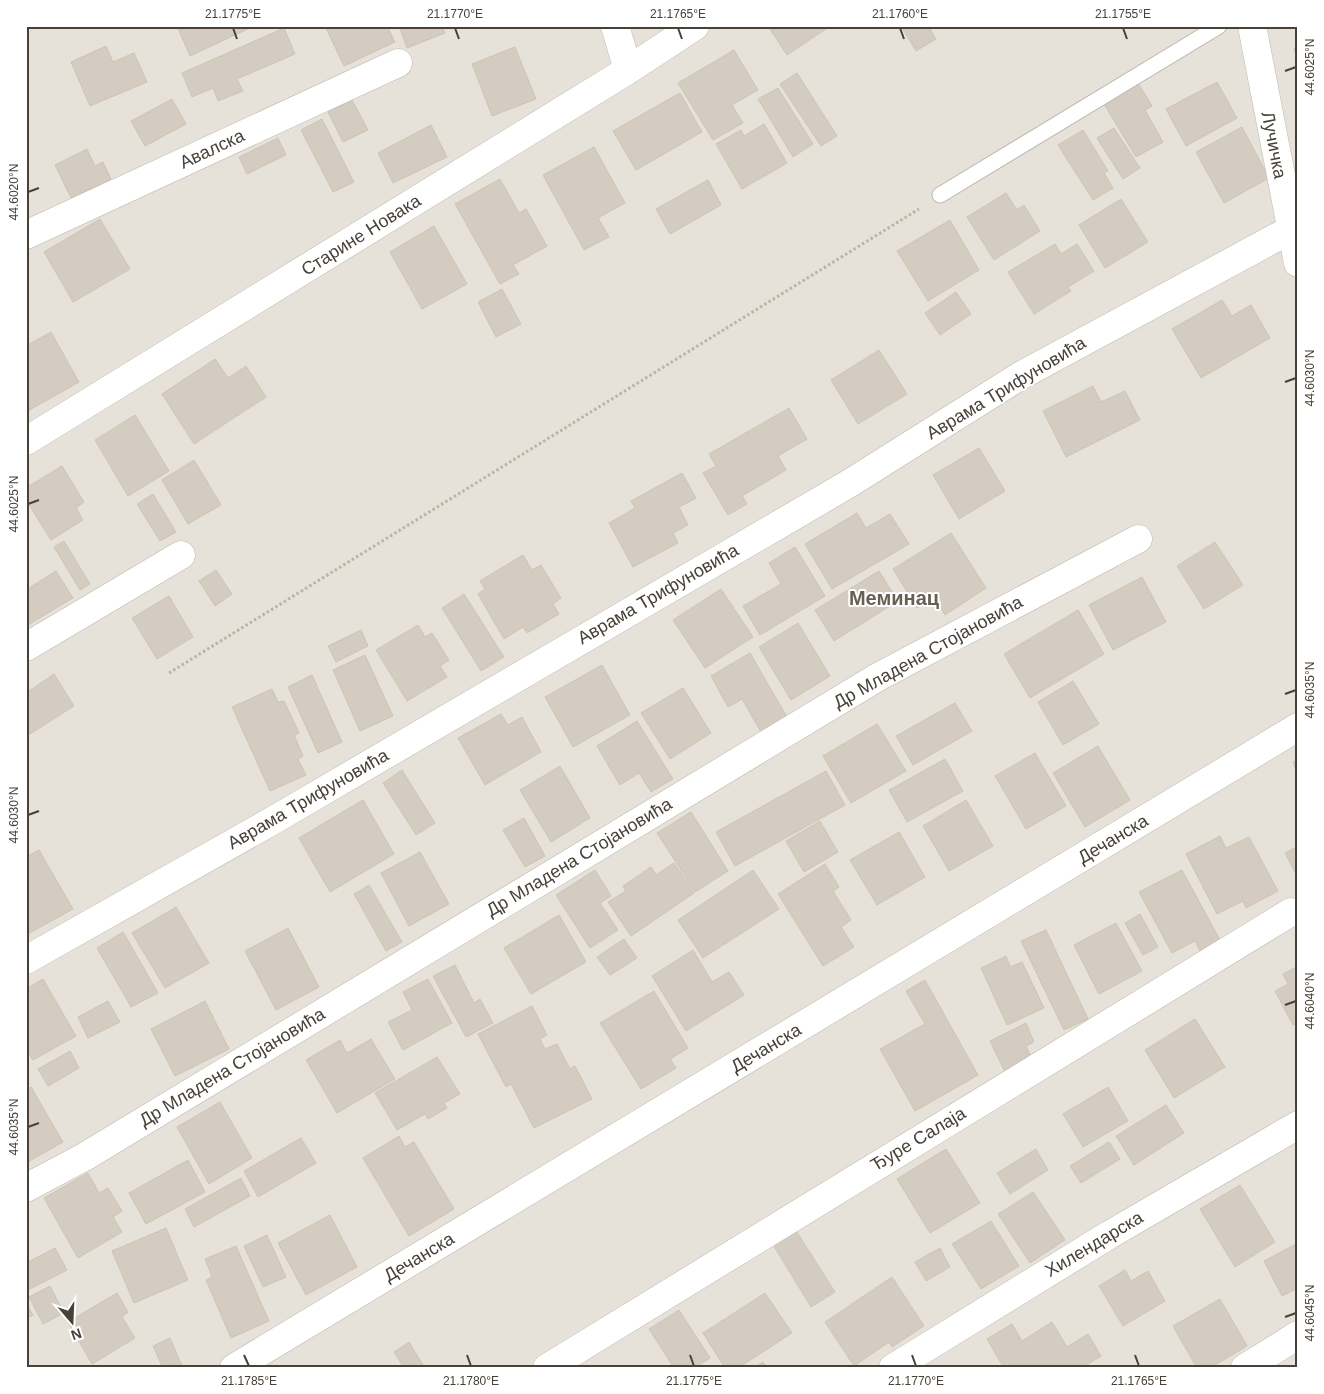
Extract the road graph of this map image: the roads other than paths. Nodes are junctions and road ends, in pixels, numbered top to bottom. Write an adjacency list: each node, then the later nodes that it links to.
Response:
1 (616, 26): 6 (street)
2 (695, 26): 6 (street, Старине Новака)
3 (1219, 26): 7 (lane)
4 (1252, 26): 8 (street, Лучичка)
5 (398, 63): 9 (street, Авалска)
6 (628, 70): 11 (street, Старине Новака)
7 (940, 196)
8 (1290, 230): 10 (street, Лучичка); 17 (street, Аврама Трифуновића)
9 (26, 235)
10 (1298, 263)
11 (26, 441)
12 (1138, 539): 19 (street, Др Младена Стојановића)
13 (181, 556): 14 (street)
14 (26, 646)
15 (1298, 727): 21 (street, Дечанска)
16 (1291, 912): 22 (street, Ђуре Салаја)
17 (26, 960)
18 (1298, 1125): 23 (street, Хилендарска)
19 (26, 1188)
20 (1298, 1335): 24 (street)
21 (234, 1368)
22 (547, 1368)
23 (893, 1368)
24 (1245, 1368)

